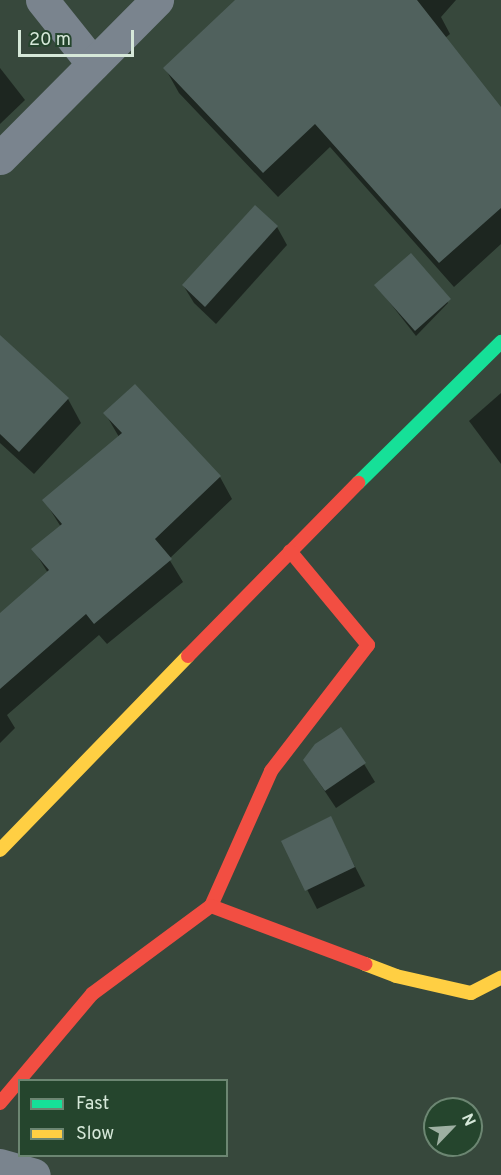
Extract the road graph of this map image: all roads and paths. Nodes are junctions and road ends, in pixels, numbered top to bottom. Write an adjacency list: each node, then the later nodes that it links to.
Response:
1 (42, 0): 3 (street)
2 (157, 0): 3 (street)
3 (93, 64): 4 (street)
4 (0, 158)
5 (501, 342): 6 (street)
6 (290, 551): 7 (street); 8 (street)
7 (0, 850)
8 (211, 906): 9 (street); 10 (street)
9 (501, 978)
10 (20, 1079)
11 (18, 1082): 12 (street)
12 (0, 1103)
13 (0, 1165): 14 (street)
14 (34, 1175)

